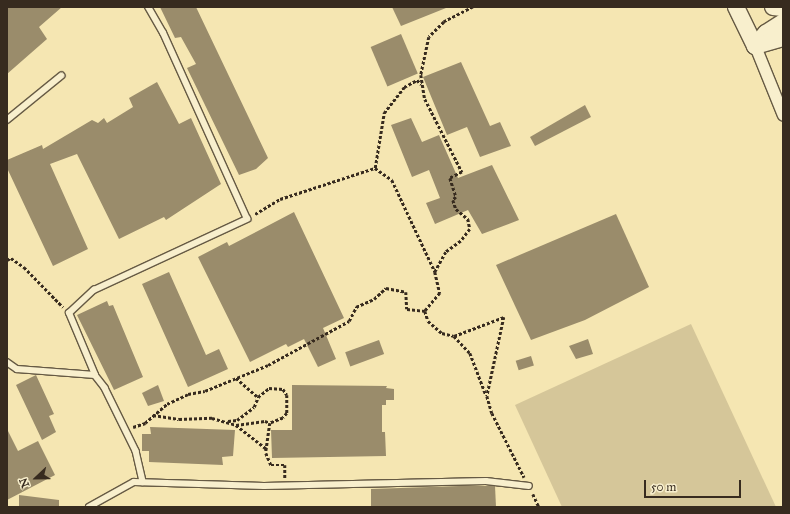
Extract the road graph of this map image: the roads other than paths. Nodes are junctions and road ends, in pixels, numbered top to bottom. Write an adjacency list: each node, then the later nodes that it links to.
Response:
1 (148, 7): 12 (lane)
2 (736, 7): 7 (main road)
3 (773, 7): 4 (main road)
4 (783, 8)
5 (783, 22): 7 (main road)
6 (783, 38): 7 (main road)
7 (755, 46): 9 (street)
8 (61, 76): 10 (lane)
9 (783, 115)
10 (7, 120)
11 (7, 362): 12 (lane)
12 (95, 376): 13 (lane)
13 (143, 482): 14 (lane); 15 (lane)
14 (529, 486)
15 (89, 507)

